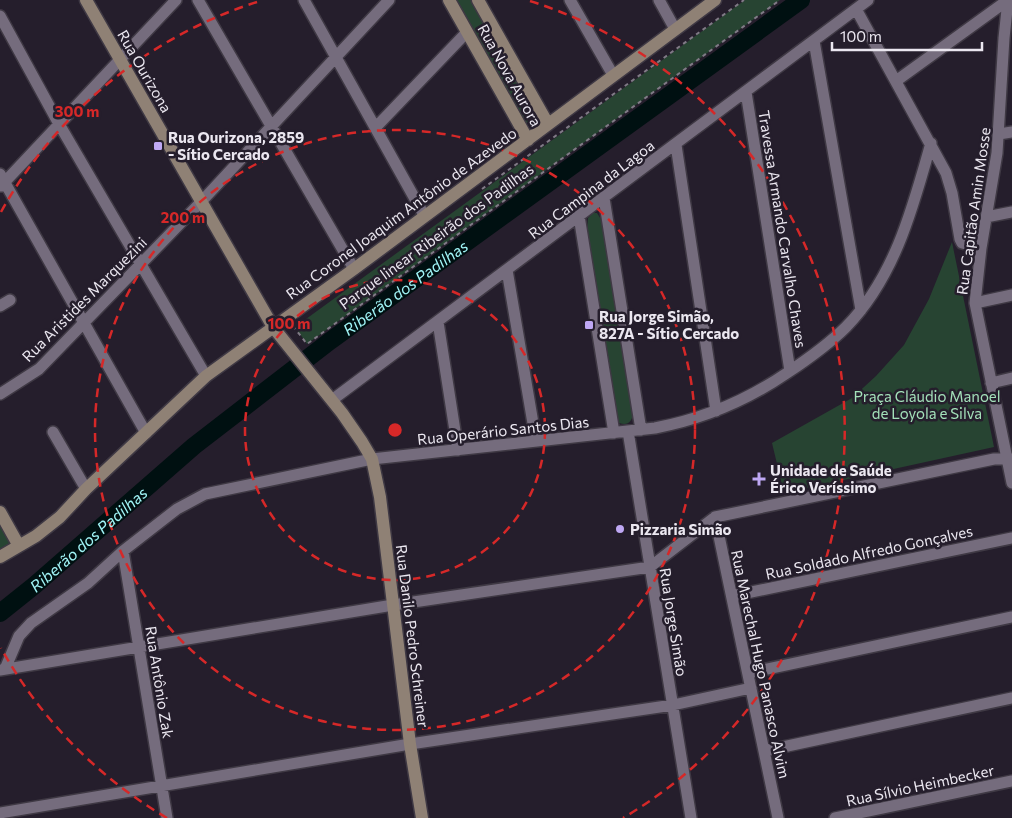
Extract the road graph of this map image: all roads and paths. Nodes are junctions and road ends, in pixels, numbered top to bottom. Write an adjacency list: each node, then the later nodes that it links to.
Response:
1 (86, 0): 22 (main road, Rua Ourizona)
2 (176, 0): 22 (street)
3 (198, 0): 28 (street)
4 (304, 0): 21 (street)
5 (389, 0): 21 (street, Rua Aristides Marquezini)
6 (449, 0): 18 (main road, Rua Nova Aurora)
7 (478, 0): 27 (main road, Rua Nova Aurora)
8 (570, 0): 23 (street)
9 (659, 0): 17 (street)
10 (715, 0): 17 (main road, Rua Coronel Joaquim Antônio de Azevedo)
11 (744, 0): 36 (path, Parque linear Ribeirão dos Padilhas)
12 (780, 0): 51 (path, Parque linear Ribeirão dos Padilhas)
13 (868, 0): 15 (street, Rua Campina da Lagoa)
14 (1008, 0): 20 (street, Rua Capitão Amin Mosse); 24 (street)
15 (856, 9): 19 (street, Rua Campina da Lagoa); 24 (street)
16 (0, 16): 26 (street)
17 (675, 29): 23 (main road, Rua Coronel Joaquim Antônio de Azevedo)
18 (467, 32): 29 (street); 32 (main road, Rua Nova Aurora)
19 (814, 41): 25 (street, Rua Campina da Lagoa); 50 (street)
20 (1008, 53): 31 (street, Rua Capitão Amin Mosse)
21 (336, 57): 28 (street, Rua Aristides Marquezini); 29 (street)
22 (120, 61): 26 (street); 38 (main road, Rua Ourizona)
23 (613, 75): 27 (main road, Rua Coronel Joaquim Antônio de Azevedo)
24 (896, 81): 33 (street)
25 (746, 92): 34 (street, Rua Campina da Lagoa); 55 (street, Travessa Armando Carvalho Chaves)
26 (59, 124): 35 (street); 44 (street)
27 (548, 124): 32 (main road, Rua Coronel Joaquim Antônio de Azevedo)
28 (271, 126): 38 (street, Rua Aristides Marquezini); 45 (street)
29 (376, 127): 40 (street)
30 (1012, 132): 31 (street)
31 (999, 134): 42 (street, Rua Capitão Amin Mosse)
32 (528, 140): 40 (main road, Rua Coronel Joaquim Antônio de Azevedo)
33 (931, 143): 43 (street); 50 (street, Rua Operário Santos Dias)
34 (676, 144): 37 (street, Rua Campina da Lagoa); 61 (street)
35 (1, 181): 53 (street)
36 (478, 192)
37 (604, 198): 41 (street, Rua Campina da Lagoa); 62 (street)
38 (201, 202): 44 (street, Rua Aristides Marquezini); 49 (main road, Rua Ourizona)
39 (1012, 212): 42 (street)
40 (424, 215): 45 (main road, Rua Coronel Joaquim Antônio de Azevedo)
41 (579, 216): 46 (street, Rua Campina da Lagoa); 66 (street)
42 (986, 217): 43 (street, Rua Capitão Amin Mosse)
43 (981, 248): 48 (street, Rua Capitão Amin Mosse)
44 (140, 265): 53 (street, Rua Aristides Marquezini); 56 (street)
45 (354, 269): 51 (main road, Rua Coronel Joaquim Antônio de Azevedo)
46 (507, 270): 52 (street, Rua Campina da Lagoa); 67 (street)
47 (1012, 295): 48 (street)
48 (975, 303): 58 (street, Rua Capitão Amin Mosse)
49 (264, 310): 51 (main road); 54 (main road, Rua Ourizona)
50 (861, 310): 55 (street, Rua Operário Santos Dias)
51 (288, 322): 54 (main road, Rua Coronel Joaquim Antônio de Azevedo)
52 (438, 322): 60 (street, Rua Campina da Lagoa); 68 (street)
53 (83, 323): 59 (street, Rua Aristides Marquezini); 65 (street)
54 (273, 327): 56 (main road, Rua Coronel Joaquim Antônio de Azevedo); 60 (main road, Rua Ourizona)
55 (790, 371): 61 (street, Rua Operário Santos Dias)
56 (206, 376): 65 (main road, Rua Coronel Joaquim Antônio de Azevedo)
57 (1012, 378): 58 (street)
58 (991, 383): 70 (street, Rua Capitão Amin Mosse)
59 (0, 394)
60 (332, 400): 69 (main road, Rua Ourizona)
61 (716, 412): 62 (street, Rua Operário Santos Dias)
62 (641, 430): 63 (street, Rua Operário Santos Dias)
63 (628, 431): 66 (street, Rua Operário Santos Dias); 79 (street, Rua Jorge Simão)
64 (53, 432): 72 (street)
65 (146, 433): 72 (main road, Rua Coronel Joaquim Antônio de Azevedo)
66 (614, 433): 67 (street, Rua Operário Santos Dias)
67 (536, 441): 68 (street, Rua Operário Santos Dias)
68 (458, 450): 69 (street, Rua Operário Santos Dias)
69 (372, 459): 77 (street, Rua Operário Santos Dias); 81 (main road, Rua Danilo Pedro Schreiner)
70 (1010, 459): 71 (street, Rua Capitão Amin Mosse); 74 (street)
71 (1012, 483)
72 (86, 489): 76 (main road, Rua Coronel Joaquim Antônio de Azevedo)
73 (0, 512): 76 (main road)
74 (715, 517): 79 (street); 80 (street, Rua Marechal Hugo Panasco Alvim)
75 (1012, 538): 80 (street, Rua Soldado Alfredo Gonçalves)
76 (19, 546): 78 (main road, Rua Coronel Joaquim Antônio de Azevedo)
77 (123, 551): 83 (street, Rua Antônio Zak); 84 (street, Rua Operário Santos Dias)
78 (0, 557)
79 (650, 567): 81 (street); 88 (street, Rua Jorge Simão)
80 (732, 596): 85 (street, Rua Marechal Hugo Panasco Alvim)
81 (393, 605): 83 (street); 89 (main road, Rua Danilo Pedro Schreiner)
82 (1012, 617): 85 (street)
83 (139, 648): 84 (street); 92 (street, Rua Antônio Zak)
84 (2, 669)
85 (748, 673): 86 (street, Rua Marechal Hugo Panasco Alvim)
86 (751, 688): 88 (street); 90 (street, Rua Marechal Hugo Panasco Alvim)
87 (1012, 698): 90 (street)
88 (672, 705): 89 (street); 96 (street, Rua Jorge Simão)
89 (410, 744): 92 (street); 95 (main road, Rua Danilo Pedro Schreiner)
90 (764, 750): 97 (street, Rua Marechal Hugo Panasco Alvim)
91 (1012, 782): 98 (street, Rua Sílvio Heimbecker)
92 (162, 786): 93 (street); 94 (street, Rua Antônio Zak)
93 (0, 813)
94 (167, 818)
95 (422, 818)
96 (691, 818)
97 (778, 818)
98 (834, 818)

